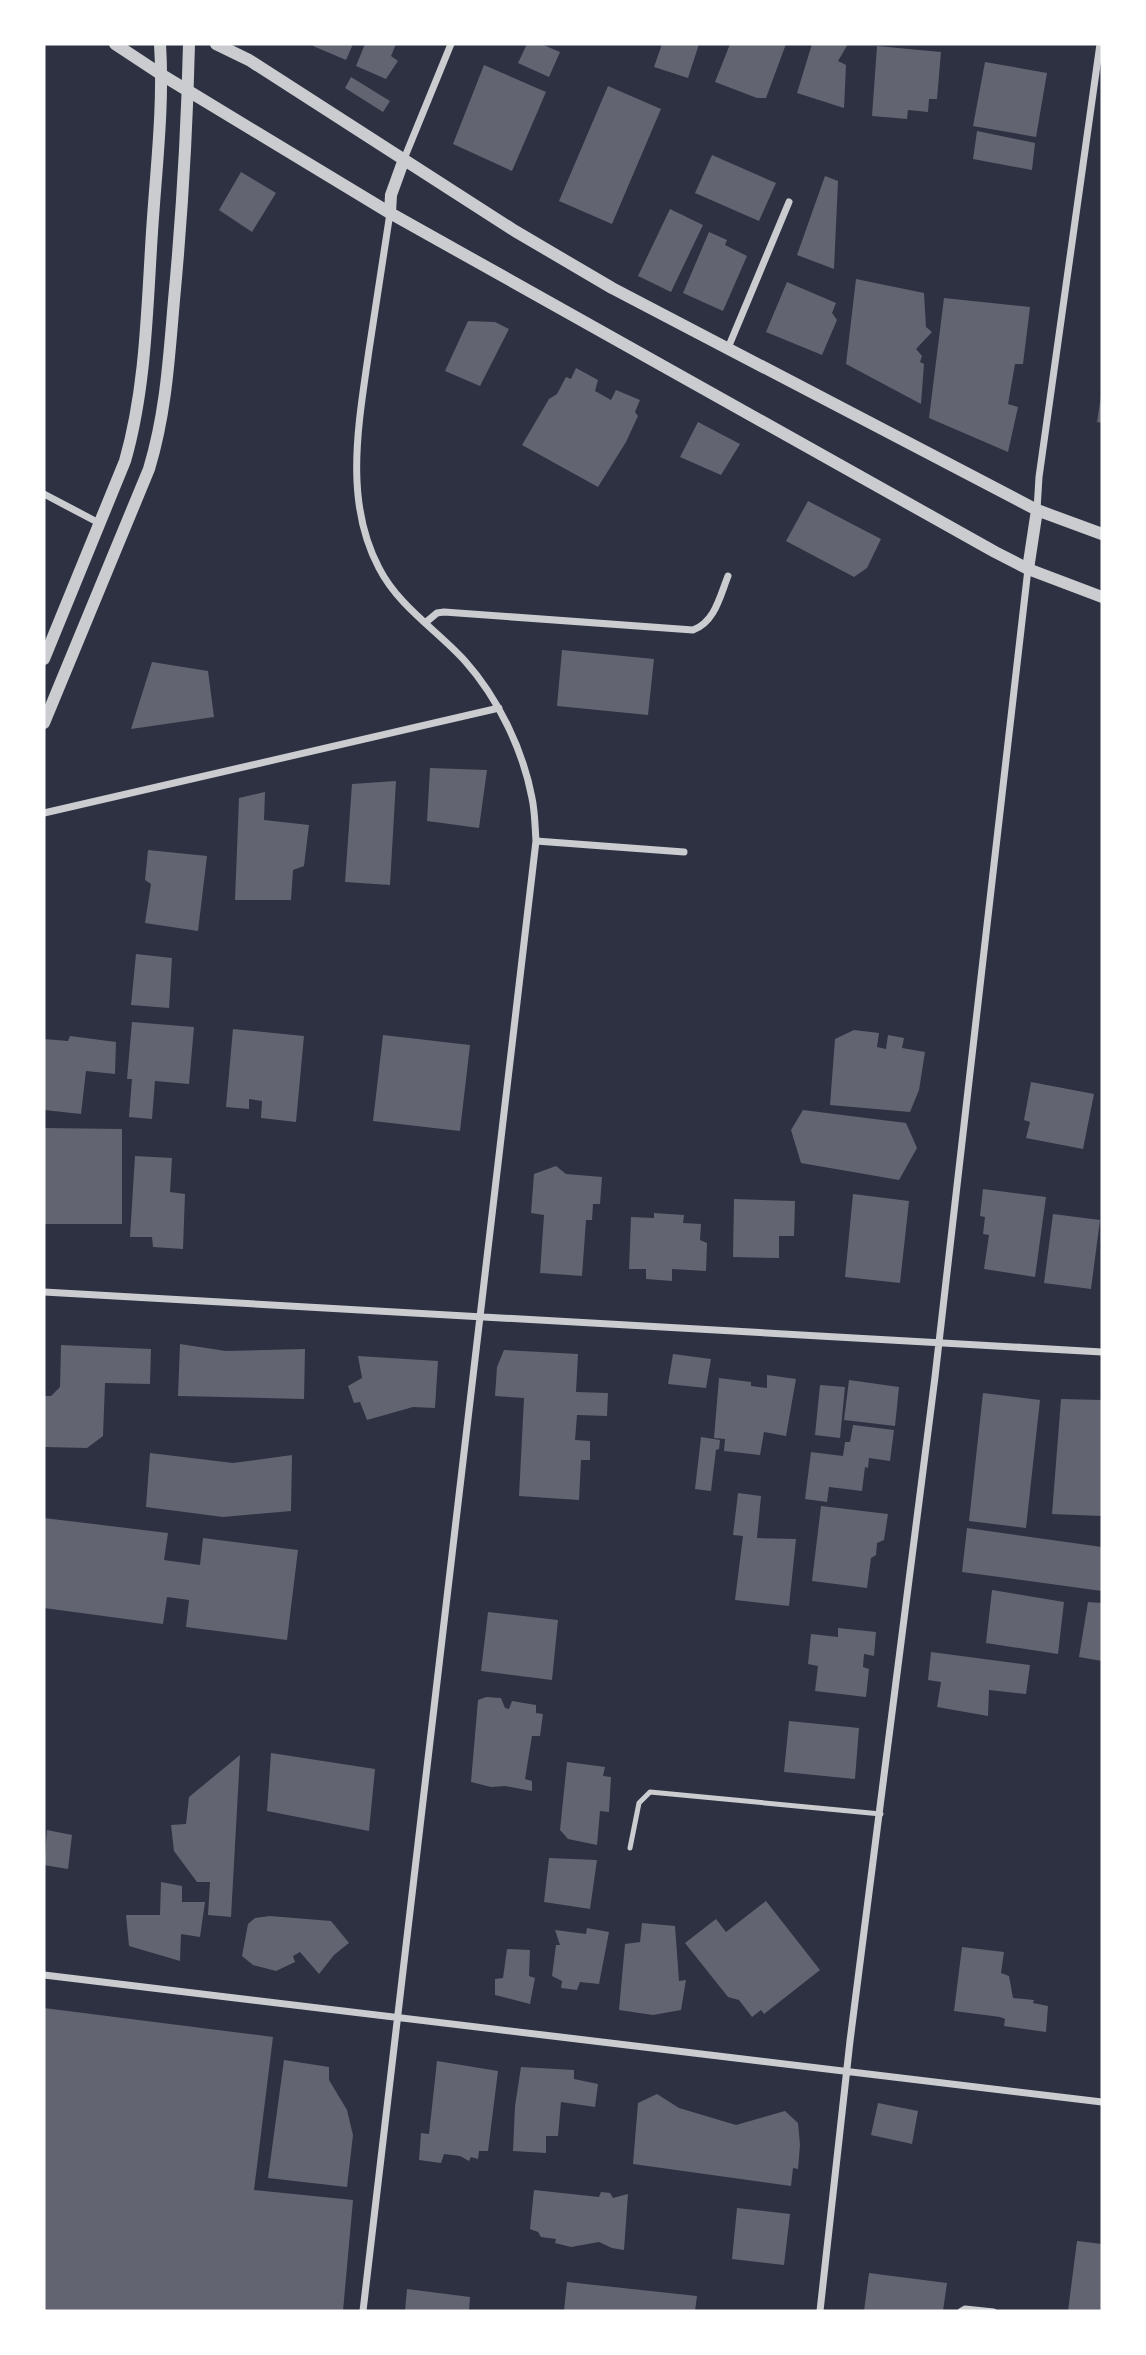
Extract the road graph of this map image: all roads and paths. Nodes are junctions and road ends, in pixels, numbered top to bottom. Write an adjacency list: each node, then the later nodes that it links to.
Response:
1 (115, 44): 7 (street)
2 (160, 44): 7 (street)
3 (188, 44): 8 (street)
4 (216, 44): 9 (street)
5 (451, 44): 9 (street)
6 (1100, 44): 14 (street)
7 (162, 75): 8 (street); 15 (street)
8 (188, 90): 11 (street); 16 (street)
9 (404, 159): 11 (street); 12 (street)
10 (789, 202): 12 (street)
11 (390, 213): 18 (street); 21 (street)
12 (727, 348): 14 (street)
13 (44, 494): 15 (street)
14 (1037, 510): 17 (street); 18 (street)
15 (99, 523): 16 (street); 22 (street)
16 (122, 532): 24 (street)
17 (1102, 534)
18 (1027, 569): 20 (street); 30 (street)
19 (728, 576): 21 (street)
20 (1102, 597)
21 (425, 623): 23 (street)
22 (44, 659)
23 (499, 708): 25 (street); 26 (street)
24 (44, 723)
25 (44, 813)
26 (536, 841): 27 (street); 29 (street)
27 (684, 852)
28 (44, 1292): 29 (street)
29 (480, 1316): 30 (street); 35 (street)
30 (938, 1343): 31 (street); 32 (street)
31 (1102, 1352)
32 (881, 1814): 33 (lane); 36 (street)
33 (631, 1847)
34 (44, 1975): 35 (street)
35 (397, 2018): 36 (street); 38 (street)
36 (846, 2071): 37 (street); 39 (street)
37 (1102, 2102)
38 (363, 2311)
39 (820, 2311)
40 (960, 2311): 41 (lane)
41 (994, 2311)

